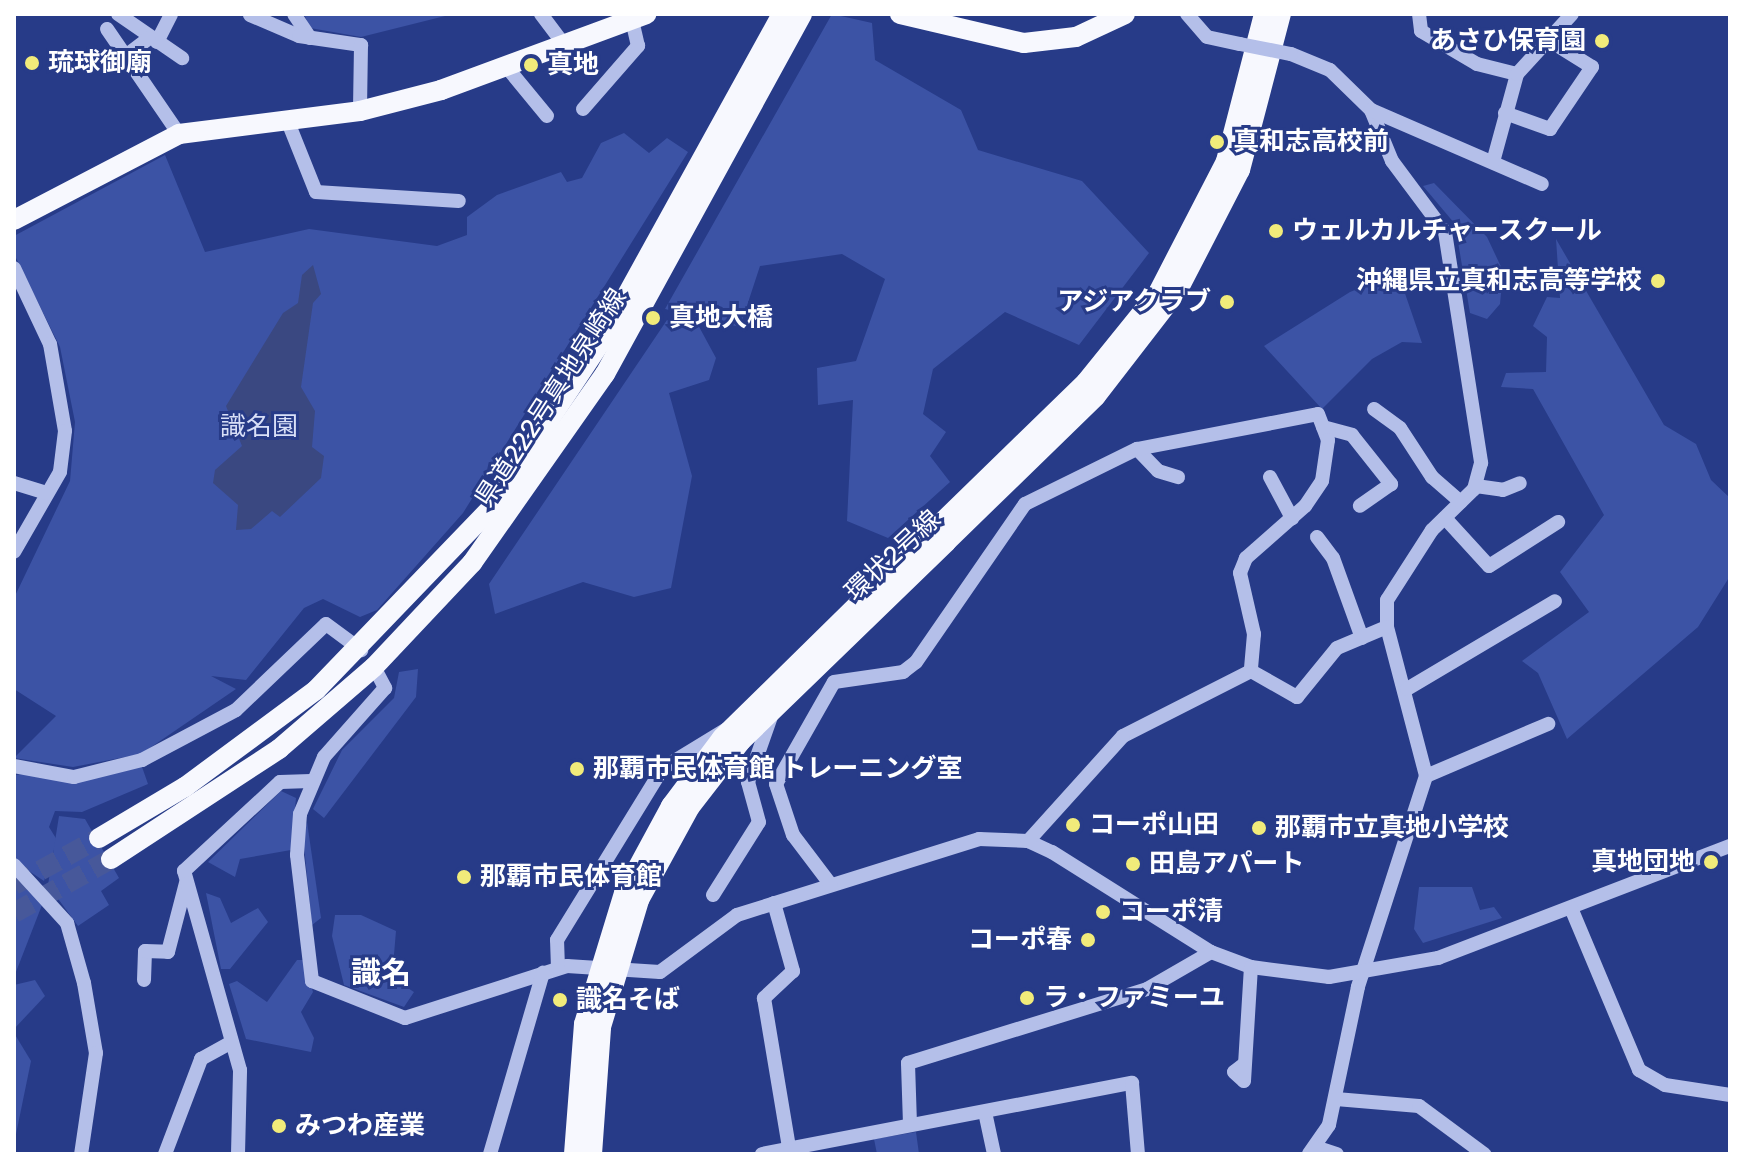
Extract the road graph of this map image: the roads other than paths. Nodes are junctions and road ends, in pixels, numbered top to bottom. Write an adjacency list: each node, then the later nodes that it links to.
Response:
1 (118, 14): 19 (street)
2 (171, 14): 19 (street)
3 (294, 14): 17 (street)
4 (541, 14): 20 (street)
5 (782, 14): 57 (main road, 県道222号真地泉崎線)
6 (802, 14): 58 (main road, 県道222号真地泉崎線)
7 (900, 14): 8 (main road)
8 (1125, 14)
9 (1187, 14): 26 (street, bridge)
10 (1281, 14): 51 (main road, 環状2号線)
11 (1419, 14): 24 (street)
12 (1572, 14): 18 (street)
13 (250, 15): 17 (street)
14 (639, 17): 20 (main road); 25 (street)
15 (1263, 19): 51 (main road, 環状2号線)
16 (107, 29): 21 (street)
17 (310, 38): 27 (street)
18 (1547, 39): 24 (street); 28 (street)
19 (153, 40): 21 (street); 22 (street)
20 (564, 44): 23 (main road)
21 (124, 57): 31 (street)
22 (182, 58)
23 (505, 65): 27 (main road); 29 (street)
24 (1517, 74): 28 (street)
25 (583, 109)
26 (1371, 110): 32 (street); 44 (street)
27 (360, 111): 30 (main road)
28 (1505, 113): 32 (street)
29 (547, 116)
30 (288, 122): 31 (main road); 34 (street)
31 (179, 134): 35 (main road)
32 (1493, 162): 33 (street)
33 (1542, 184)
34 (459, 201)
35 (14, 220)
36 (14, 268): 45 (street)
37 (1374, 409): 46 (street)
38 (1323, 427): 39 (street); 47 (street); 48 (street)
39 (1137, 449): 40 (street); 71 (street)
40 (1178, 477)
41 (1270, 477): 48 (street)
42 (14, 483): 45 (street)
43 (1520, 483): 44 (street)
44 (1476, 486): 46 (street)
45 (47, 493): 53 (street)
46 (1461, 502): 49 (street)
47 (1360, 506)
48 (1292, 518): 59 (street)
49 (1445, 518): 50 (street); 55 (street)
50 (1558, 522)
51 (940, 536): 77 (main road, 環状2号線, bridge)
52 (1317, 537): 56 (street)
53 (14, 552)
54 (1555, 601): 60 (street)
55 (1387, 627): 56 (street); 60 (street)
56 (1362, 638): 59 (street)
57 (361, 650): 62 (street); 65 (main road, 県道222号真地泉崎線)
58 (374, 667): 64 (street); 68 (main road, 県道222号真地泉崎線)
59 (1251, 671): 66 (street)
60 (1407, 689): 63 (street)
61 (1548, 724): 63 (street)
62 (14, 766)
63 (1426, 776): 79 (street)
64 (311, 781): 70 (street); 78 (street)
65 (99, 838)
66 (1028, 841): 71 (street); 75 (street)
67 (1730, 846): 74 (street)
68 (111, 859)
69 (14, 865): 89 (street)
70 (186, 882): 80 (street); 81 (street)
71 (831, 885): 73 (street)
72 (713, 895): 78 (street)
73 (774, 903): 77 (street); 87 (street)
74 (1571, 908): 79 (street); 83 (street)
75 (1211, 952): 76 (street); 86 (street)
76 (1251, 967): 79 (street); 82 (street)
77 (606, 970): 78 (street); 93 (main road, 環状2号線); 94 (main road, 環状2号線)
78 (550, 971): 92 (street)
79 (1362, 976): 84 (street)
80 (144, 980)
81 (232, 1042): 90 (street); 91 (street)
82 (1243, 1065)
83 (1730, 1095)
84 (1336, 1099): 88 (street); 99 (street)
85 (985, 1112): 86 (street); 96 (street); 97 (street)
86 (910, 1124): 87 (street)
87 (789, 1148): 95 (street)
88 (1312, 1151): 98 (street)
89 (81, 1154)
90 (165, 1154)
91 (238, 1154)
92 (490, 1154)
93 (574, 1154)
94 (592, 1154)
95 (762, 1154)
96 (994, 1154)
97 (1138, 1154)
98 (1337, 1154)
99 (1484, 1154)

